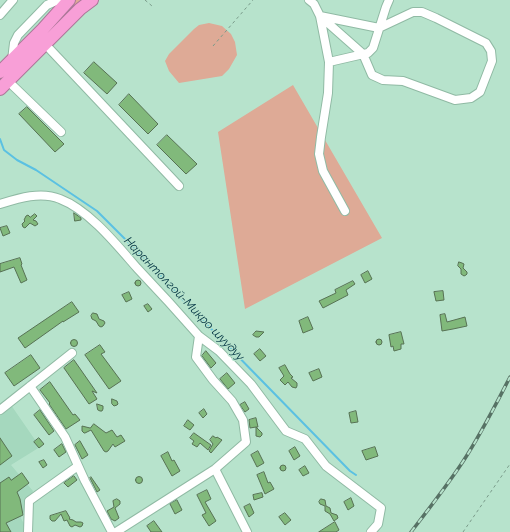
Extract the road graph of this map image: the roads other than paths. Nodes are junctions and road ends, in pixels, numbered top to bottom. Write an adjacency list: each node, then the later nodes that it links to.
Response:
1 (12, 0): 7 (lane)
2 (58, 0): 12 (lane)
3 (69, 0): 12 (highway)
4 (92, 0): 10 (highway)
5 (309, 0): 8 (lane)
6 (389, 0): 9 (lane)
7 (0, 15)
8 (320, 16): 9 (lane); 11 (lane); 13 (lane)
9 (379, 28): 11 (lane); 11 (lane)
10 (45, 44): 14 (highway); 16 (lane)
11 (363, 54): 13 (lane)
12 (12, 60): 14 (highway)
13 (329, 62): 18 (lane)
14 (3, 81): 15 (lane)
15 (61, 132)
16 (179, 186)
17 (0, 204): 19 (lane)
18 (345, 211)
19 (199, 336): 24 (lane); 29 (lane)
20 (72, 353): 21 (lane)
21 (30, 386): 22 (lane); 23 (lane)
22 (0, 410)
23 (78, 466): 25 (lane); 26 (lane)
24 (215, 469): 27 (lane); 28 (lane)
25 (28, 532)
26 (112, 532)
27 (116, 532)
28 (247, 532)
29 (371, 532)

